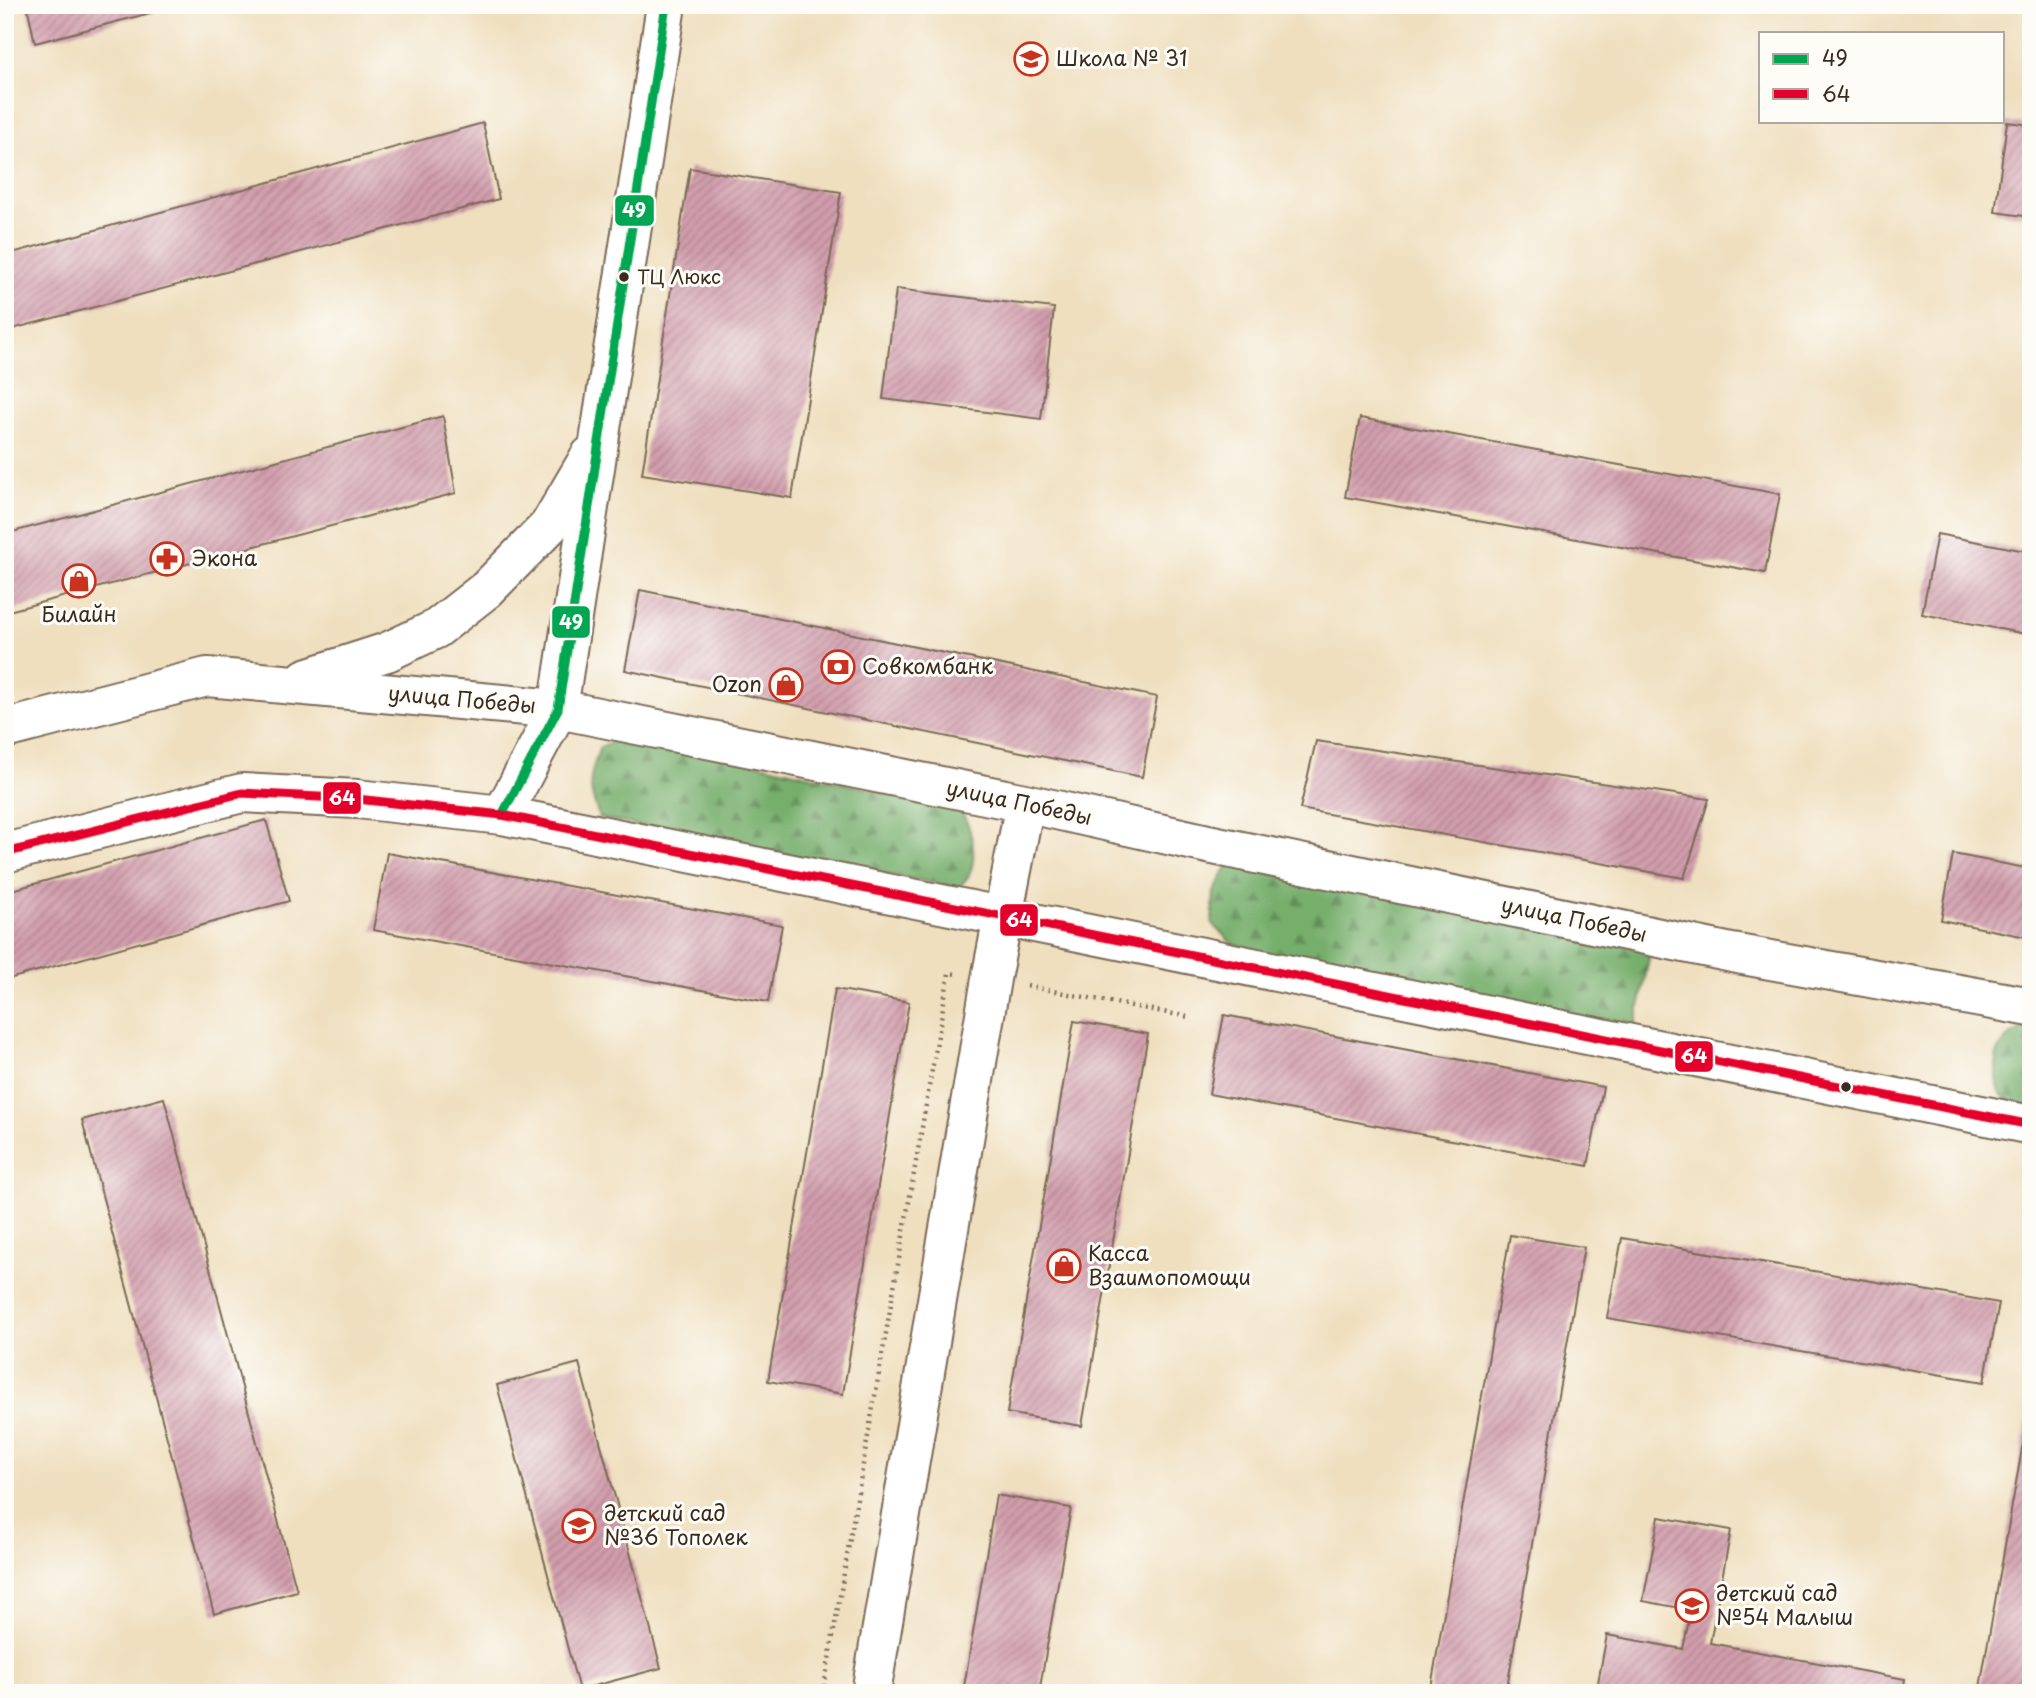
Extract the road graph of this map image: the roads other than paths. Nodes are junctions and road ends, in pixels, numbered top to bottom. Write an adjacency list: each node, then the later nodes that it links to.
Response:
1 (666, 5): 2 (street)
2 (600, 439): 3 (street); 4 (street)
3 (289, 683): 4 (street, улица Победы); 5 (street, улица Победы)
4 (558, 709): 6 (street, улица Победы); 7 (street)
5 (5, 729)
6 (1025, 803): 9 (street); 10 (street, улица Победы)
7 (502, 815): 8 (street); 9 (street)
8 (5, 853)
9 (1003, 916): 11 (street); 12 (street)
10 (2031, 1007)
11 (2031, 1125)
12 (871, 1693)

